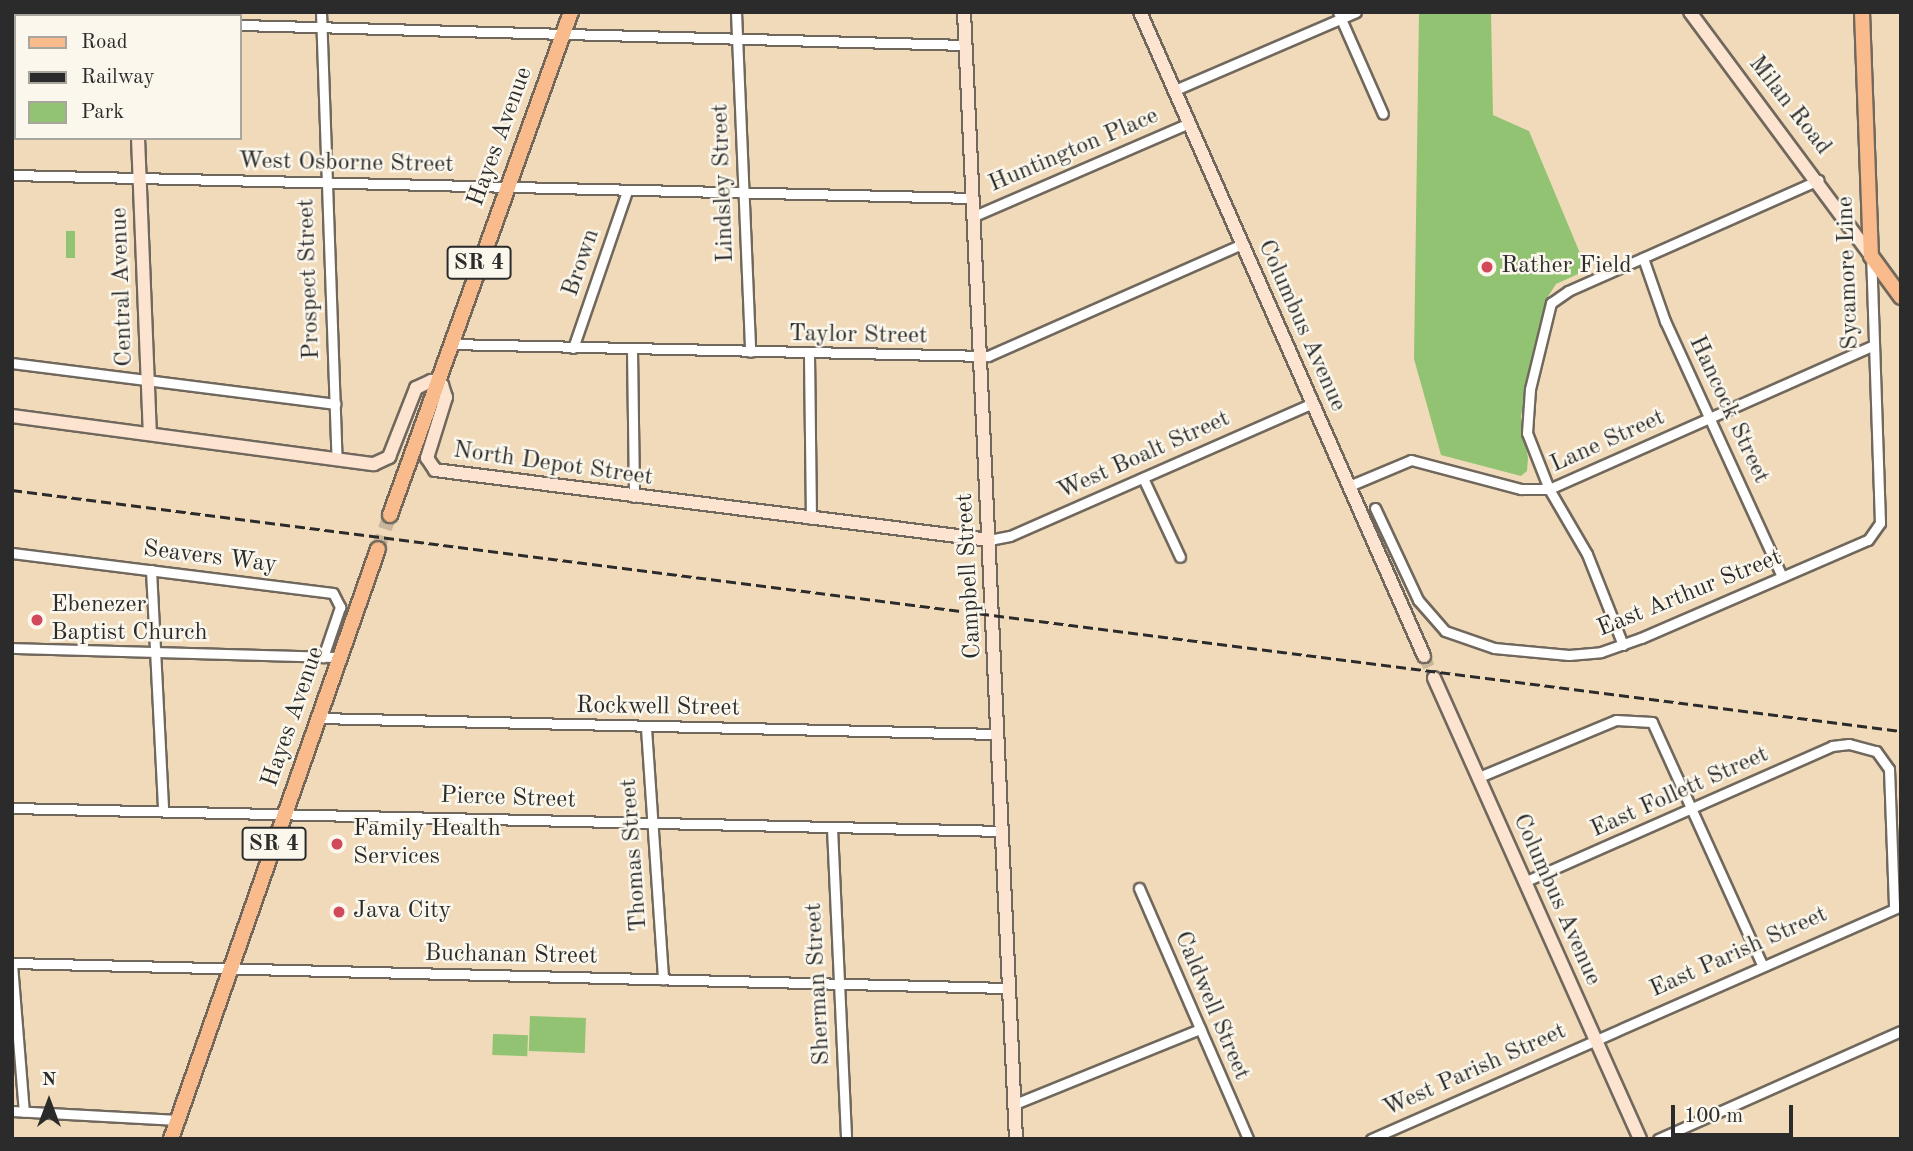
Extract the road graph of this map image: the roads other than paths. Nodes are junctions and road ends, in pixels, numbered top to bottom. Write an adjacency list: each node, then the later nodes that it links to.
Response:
1 (321, 12): 11 (street, Prospect Street)
2 (571, 12): 12 (main road, Hayes Avenue / SR 4)
3 (736, 12): 13 (street, Lindsley Street)
4 (964, 12): 14 (street, Campbell Street)
5 (1140, 12): 15 (street, Columbus Avenue)
6 (1356, 12): 9 (street)
7 (1690, 12): 21 (street, Milan Road)
8 (1862, 12): 29 (main road, Sycamore Line)
9 (1339, 15): 15 (street); 16 (street)
10 (242, 24): 11 (street)
11 (321, 25): 12 (street); 22 (street, Prospect Street)
12 (564, 32): 13 (street); 23 (main road, Hayes Avenue / SR 4)
13 (738, 37): 14 (street); 25 (street, Lindsley Street)
14 (966, 45): 26 (street, Campbell Street)
15 (1175, 90): 17 (street, Columbus Avenue)
16 (1383, 114)
17 (1189, 123): 27 (street, Huntington Place); 28 (street, Columbus Avenue)
18 (138, 140): 20 (street, Central Avenue)
19 (12, 175): 20 (street, West Osborne Street)
20 (139, 178): 22 (street, West Osborne Street); 40 (street, Central Avenue)
21 (1818, 180): 29 (street, Milan Road); 30 (street)
22 (326, 183): 23 (street, West Osborne Street); 43 (street, Prospect Street)
23 (507, 187): 24 (street, West Osborne Street); 32 (main road, Hayes Avenue / SR 4)
24 (627, 191): 25 (street, West Osborne Street); 34 (street, Brown)
25 (744, 195): 26 (street, West Osborne Street); 36 (street, Lindsley Street)
26 (973, 198): 27 (street, Campbell Street)
27 (974, 216): 38 (street, Campbell Street)
28 (1242, 244): 38 (street, Taylor Street); 42 (street, Columbus Avenue)
29 (1871, 256): 31 (main road, Milan Road); 33 (street, Sycamore Line)
30 (1643, 258): 45 (street, Hancock Street); 50 (street)
31 (1901, 298)
32 (450, 345): 34 (street, Taylor Street); 41 (main road, Hayes Avenue / SR 4)
33 (1874, 345): 45 (street, Lane Street); 55 (street, Sycamore Line)
34 (573, 348): 35 (street, Taylor Street)
35 (632, 349): 36 (street, Taylor Street); 51 (street)
36 (750, 352): 37 (street, Taylor Street)
37 (809, 355): 38 (street, Taylor Street); 54 (street)
38 (980, 357): 56 (street, Campbell Street)
39 (12, 363): 40 (street)
40 (148, 382): 43 (street); 46 (street, Central Avenue)
41 (436, 382): 47 (street); 51 (street, North Depot Street); 53 (main road, Hayes Avenue / SR 4)
42 (1313, 403): 48 (street, West Boalt Street); 49 (street, Columbus Avenue)
43 (335, 404): 47 (street, Prospect Street)
44 (12, 416): 46 (street)
45 (1712, 417): 50 (street, Lane Street); 61 (street, Hancock Street)
46 (150, 434): 47 (street)
47 (337, 460)
48 (1143, 478): 56 (street, West Boalt Street); 59 (street)
49 (1349, 486): 50 (street, Lane Street); 65 (street, Columbus Avenue)
50 (1549, 489): 62 (street)
51 (634, 497): 54 (street, North Depot Street)
52 (1375, 508): 62 (street, East Arthur Street)
53 (390, 515)
54 (811, 519): 56 (street, North Depot Street)
55 (1878, 532): 61 (street, East Arthur Street)
56 (989, 540): 71 (street, Campbell Street)
57 (378, 549): 67 (main road, Hayes Avenue / SR 4)
58 (12, 553): 60 (street, Seavers Way)
59 (1180, 557)
60 (151, 570): 64 (street); 66 (street, Seavers Way)
61 (1782, 577): 62 (street, East Arthur Street)
62 (1623, 645)
63 (12, 649): 64 (street)
64 (155, 653): 66 (street); 76 (street)
65 (1424, 656)
66 (323, 657): 67 (street)
67 (339, 657): 69 (main road, Hayes Avenue / SR 4)
68 (1434, 678): 72 (street, Columbus Avenue)
69 (318, 718): 70 (street, Rockwell Street); 77 (main road, Hayes Avenue / SR 4)
70 (646, 728): 71 (street, Rockwell Street); 78 (street, Thomas Street)
71 (998, 734): 80 (street, Campbell Street)
72 (1479, 777): 75 (street); 81 (street, Columbus Avenue)
73 (1896, 792): 75 (street, East Follett Street); 83 (street)
74 (12, 808): 76 (street, Pierce Street)
75 (1694, 809): 81 (street, East Follett Street); 85 (street)
76 (163, 811): 77 (street, Pierce Street)
77 (284, 814): 78 (street, Pierce Street); 86 (main road, Hayes Avenue / SR 4)
78 (651, 823): 79 (street, Pierce Street); 87 (street, Thomas Street)
79 (832, 828): 80 (street, Pierce Street); 88 (street, Sherman Street)
80 (1002, 831): 89 (street, Campbell Street)
81 (1524, 881): 92 (street, Columbus Avenue)
82 (1139, 888): 90 (street, Caldwell Street)
83 (1897, 907): 85 (street, East Parish Street)
84 (12, 964): 86 (street, Buchanan Street); 95 (street)
85 (1762, 964): 92 (street, East Parish Street)
86 (231, 968): 87 (street, Buchanan Street); 96 (main road, Hayes Avenue / SR 4)
87 (663, 979): 88 (street, Buchanan Street)
88 (836, 987): 89 (street, Buchanan Street); 98 (street, Sherman Street)
89 (1009, 988): 93 (street, Campbell Street)
90 (1200, 1029): 93 (street); 100 (street, Caldwell Street)
91 (1901, 1031): 103 (street)
92 (1594, 1037): 101 (street, West Parish Street); 102 (street, Columbus Avenue)
93 (1015, 1104): 99 (street, Campbell Street)
94 (12, 1111): 95 (street)
95 (24, 1112): 96 (street)
96 (178, 1120): 97 (main road, Hayes Avenue / SR 4)
97 (171, 1139)
98 (846, 1139)
99 (1016, 1139)
100 (1248, 1139)
101 (1371, 1139)
102 (1640, 1139)
103 (1658, 1139)

